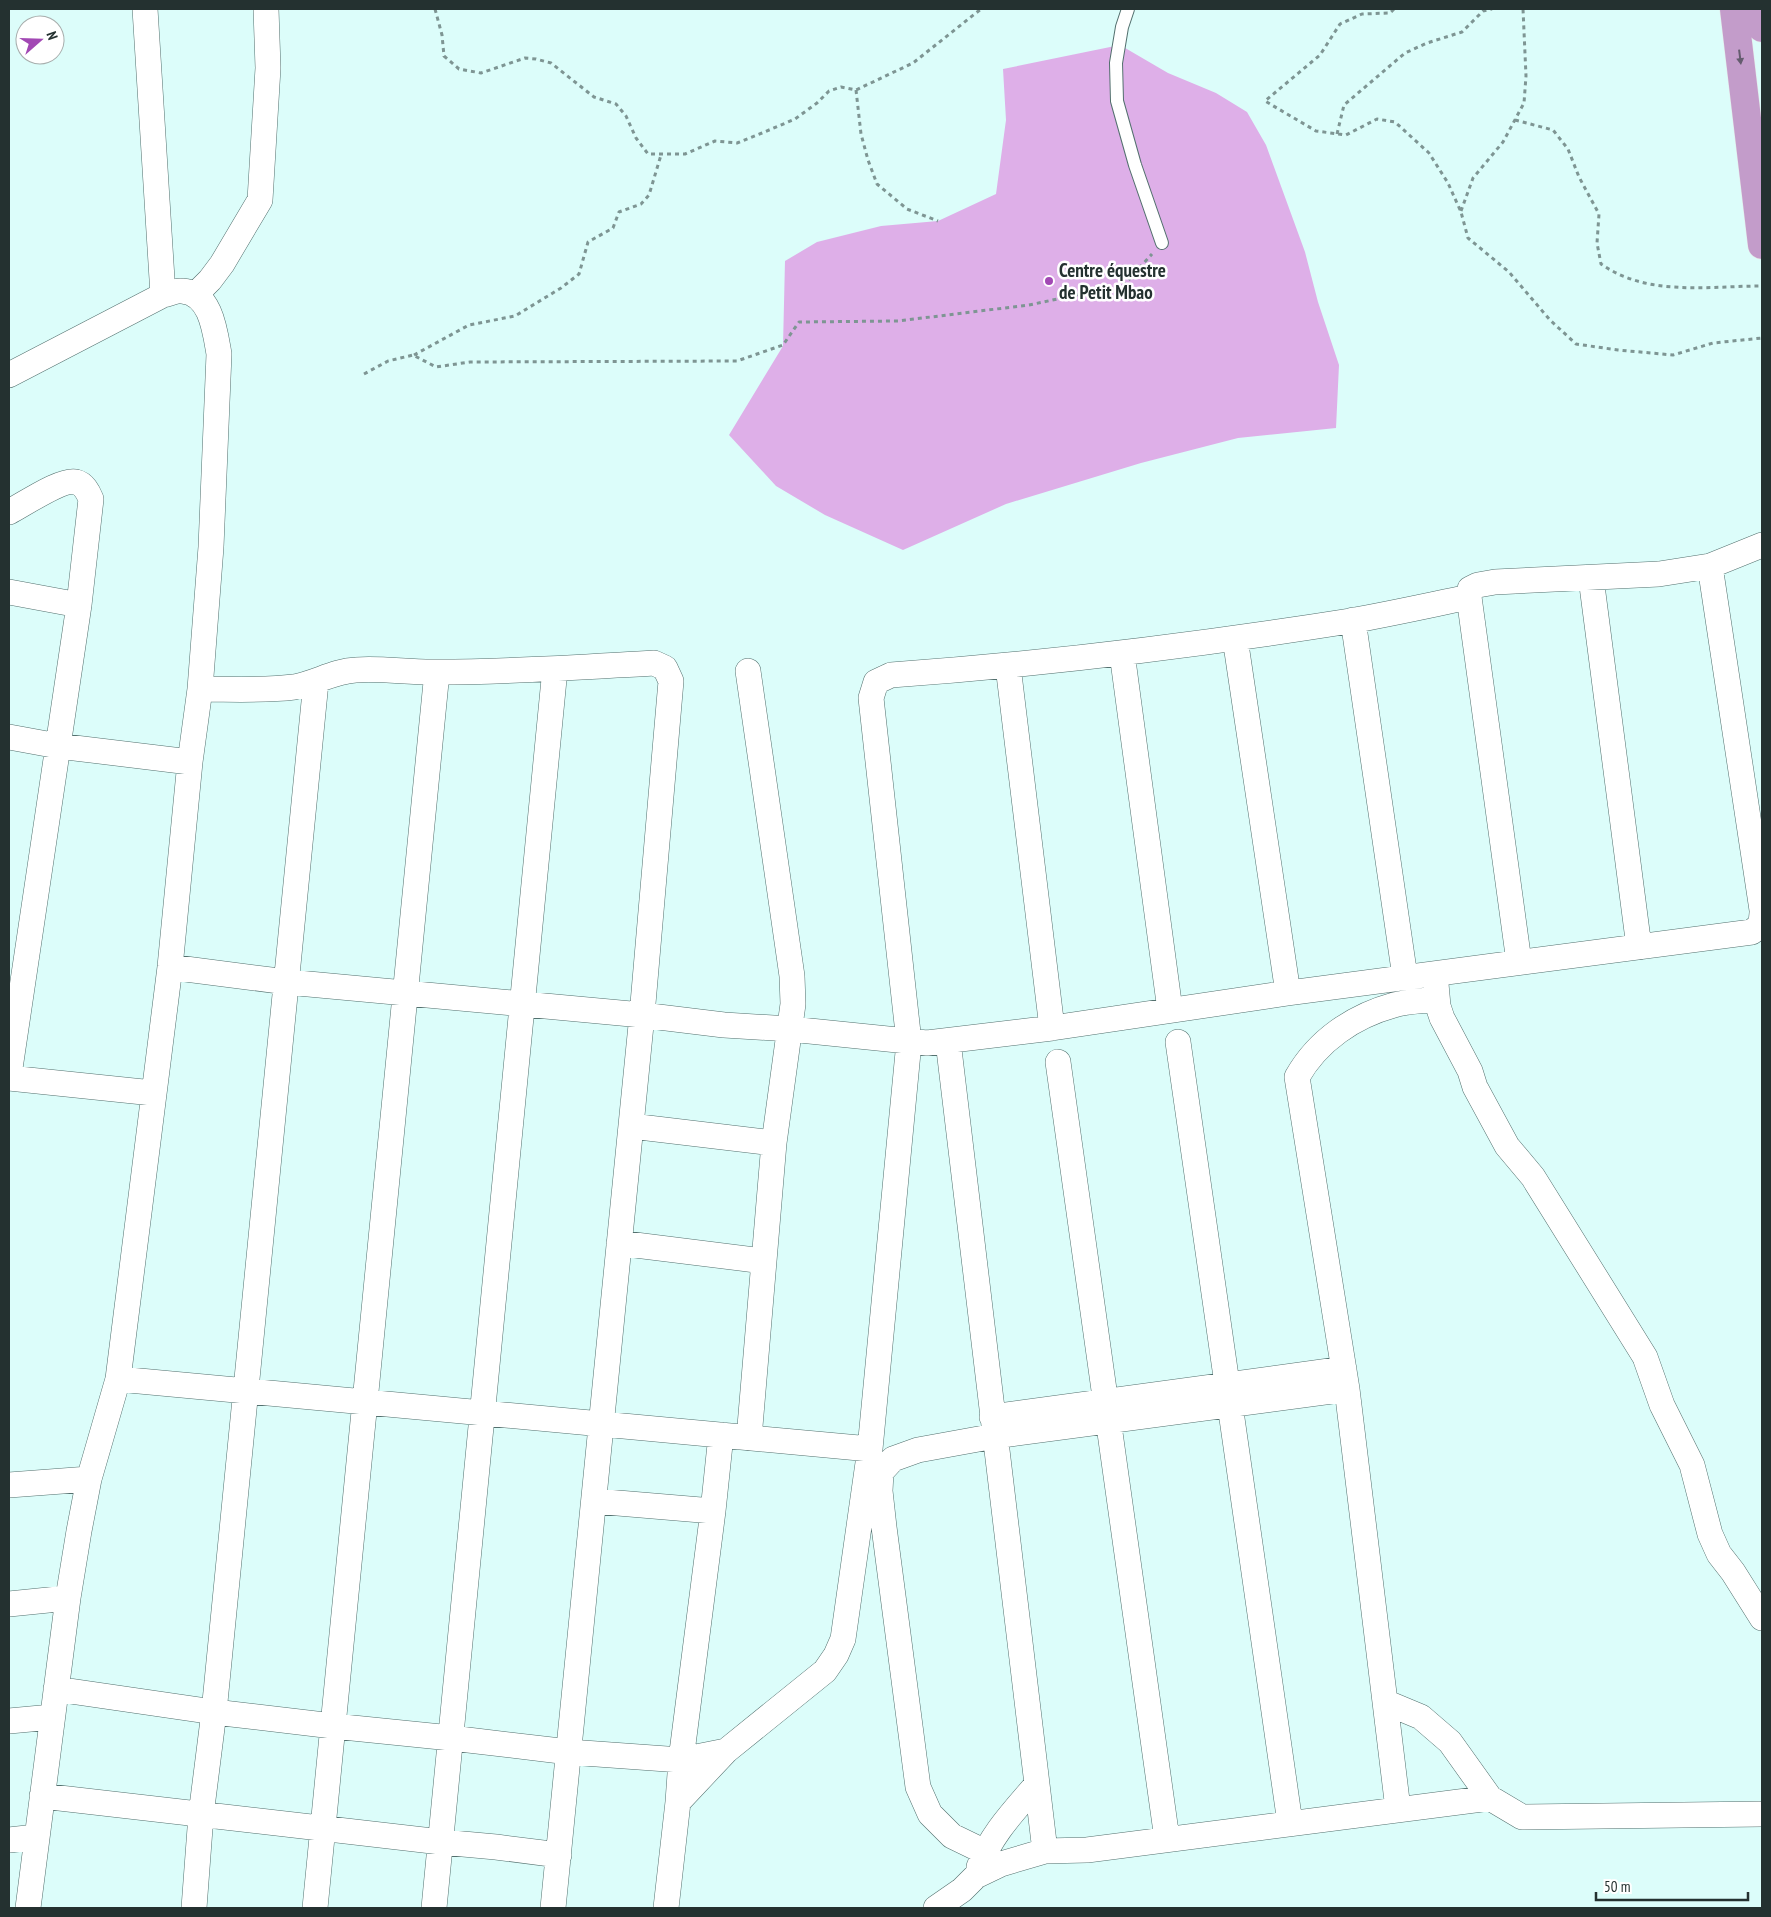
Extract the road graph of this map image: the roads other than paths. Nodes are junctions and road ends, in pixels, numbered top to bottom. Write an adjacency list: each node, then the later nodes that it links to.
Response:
1 (145, 9): 10 (street)
2 (266, 9): 9 (street)
3 (1128, 9): 7 (lane)
4 (1734, 9): 8 (highway, one-way to 8)
5 (1760, 9): 6 (highway)
6 (1762, 28)
7 (1162, 243)
8 (1762, 245)
9 (196, 294): 10 (street); 27 (street)
10 (163, 295): 11 (street)
11 (9, 375)
12 (9, 512): 18 (street)
13 (1762, 545): 14 (street)
14 (1710, 566): 15 (street); 31 (street)
15 (1591, 578): 17 (street); 33 (street)
16 (9, 592): 18 (street)
17 (1469, 597): 19 (street); 34 (street)
18 (79, 605): 29 (street)
19 (1353, 620): 20 (street); 37 (street)
20 (1235, 638): 21 (street); 39 (street)
21 (1122, 653): 22 (street); 43 (street)
22 (1008, 666): 45 (street); 48 (street)
23 (555, 669): 25 (street); 42 (street); 44 (street)
24 (748, 671): 46 (street)
25 (437, 672): 26 (street); 40 (street)
26 (316, 682): 27 (street); 38 (street)
27 (200, 689): 30 (street)
28 (9, 737): 29 (street)
29 (58, 746): 30 (street); 32 (street)
30 (190, 762): 35 (street)
31 (1762, 912): 33 (street)
32 (20, 931): 51 (street)
33 (1639, 947): 34 (street)
34 (1519, 962): 36 (street)
35 (170, 967): 38 (street); 52 (street)
36 (1435, 974): 37 (street); 41 (street)
37 (1405, 977): 39 (street)
38 (286, 982): 40 (street); 59 (street)
39 (1288, 993): 43 (street)
40 (405, 994): 42 (street); 61 (street)
41 (1436, 999): 58 (street); 75 (street)
42 (522, 1005): 44 (street); 63 (street)
43 (1170, 1010): 45 (street)
44 (642, 1015): 46 (street); 53 (street)
45 (1052, 1028): 47 (street)
46 (790, 1029): 48 (street); 54 (street)
47 (948, 1041): 48 (street); 65 (street)
48 (908, 1042): 68 (street)
49 (1178, 1042): 60 (street)
50 (1058, 1062): 62 (street)
51 (9, 1076): 52 (street)
52 (153, 1093): 57 (street)
53 (631, 1126): 54 (street); 55 (street)
54 (774, 1143): 56 (street)
55 (619, 1243): 56 (street); 64 (street)
56 (764, 1261): 67 (street)
57 (118, 1379): 59 (street); 69 (street)
58 (1345, 1379): 60 (street); 77 (street)
59 (246, 1390): 61 (street); 78 (street)
60 (1228, 1395): 62 (street); 93 (street)
61 (365, 1402): 63 (street); 81 (street)
62 (1107, 1411): 65 (street); 96 (street)
63 (482, 1413): 64 (street); 82 (street)
64 (601, 1424): 66 (street); 71 (street)
65 (994, 1426): 86 (street); 100 (street)
66 (721, 1435): 67 (street); 72 (street)
67 (749, 1438): 68 (street)
68 (870, 1449): 83 (street)
69 (89, 1479): 70 (street); 73 (street)
70 (9, 1485)
71 (594, 1501): 72 (street); 84 (street)
72 (714, 1511): 85 (street)
73 (68, 1598): 74 (street); 76 (street)
74 (9, 1604)
75 (1762, 1618)
76 (56, 1689): 78 (street); 79 (street)
77 (1385, 1702): 88 (street); 90 (street)
78 (214, 1712): 81 (street); 92 (street)
79 (52, 1717): 80 (street); 87 (street)
80 (9, 1721)
81 (333, 1726): 82 (street); 94 (street)
82 (451, 1738): 84 (street); 98 (street)
83 (726, 1751): 85 (street); 89 (street)
84 (569, 1752): 85 (street); 101 (street)
85 (681, 1760): 89 (street)
86 (1037, 1784): 99 (street); 100 (street)
87 (42, 1796): 92 (street); 95 (street)
88 (1490, 1798): 90 (street); 91 (street)
89 (678, 1802): 108 (street)
90 (1398, 1810): 93 (street)
91 (1762, 1814)
92 (202, 1815): 94 (street); 104 (street)
93 (1290, 1823): 96 (street)
94 (323, 1829): 98 (street); 105 (street)
95 (36, 1837): 97 (street); 103 (street)
96 (1167, 1839): 99 (street)
97 (9, 1840)
98 (441, 1842): 101 (street); 106 (street)
99 (1045, 1851): 102 (street)
100 (985, 1852): 102 (street)
101 (559, 1855): 107 (street)
102 (976, 1876): 109 (street)
103 (34, 1908)
104 (194, 1908)
105 (315, 1908)
106 (434, 1908)
107 (553, 1908)
108 (666, 1908)
109 (936, 1908)

